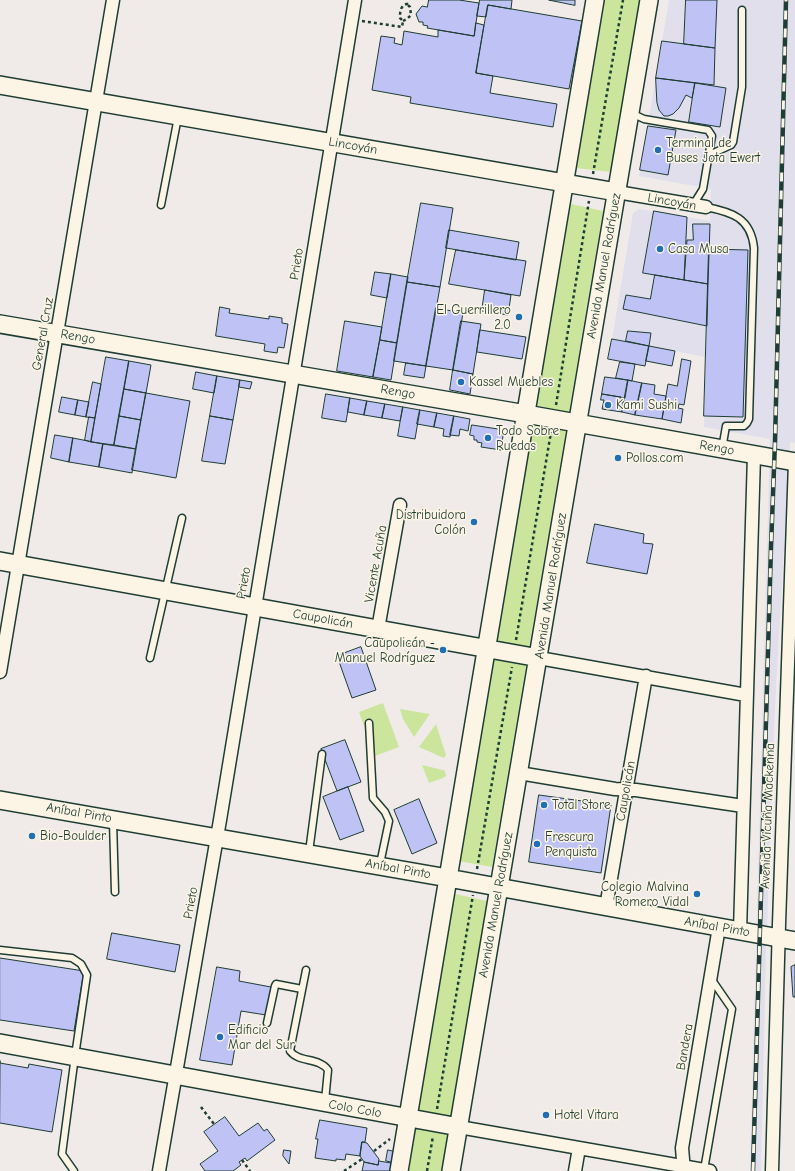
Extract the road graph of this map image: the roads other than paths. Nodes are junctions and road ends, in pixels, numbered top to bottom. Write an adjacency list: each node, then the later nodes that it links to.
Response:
1 (114, 0): 7 (street, General Cruz)
2 (355, 0): 10 (street, Prieto)
3 (595, 0): 12 (main road)
4 (649, 0): 8 (main road, Avenida Manuel Rodríguez)
5 (742, 10): 11 (lane)
6 (0, 85): 7 (main road, Lincoyán)
7 (96, 101): 9 (main road, Lincoyán); 18 (street, General Cruz)
8 (630, 112): 11 (lane); 13 (main road, Avenida Manuel Rodríguez)
9 (178, 116): 10 (main road, Lincoyán); 14 (lane)
10 (332, 142): 12 (main road, Lincoyán); 19 (street, Prieto)
11 (709, 155): 15 (lane)
12 (564, 182): 13 (main road, Lincoyán); 20 (main road)
13 (617, 192): 15 (street, Lincoyán); 21 (main road, Avenida Manuel Rodríguez)
14 (161, 205)
15 (693, 205): 16 (street, Lincoyán)
16 (706, 207): 22 (lane)
17 (0, 324): 18 (main road, Rengo)
18 (57, 334): 19 (main road, Rengo); 28 (street, General Cruz)
19 (293, 374): 20 (main road, Rengo); 30 (street, Prieto)
20 (526, 414): 21 (main road, Rengo); 32 (main road)
21 (578, 424): 22 (main road, Rengo); 34 (main road, Avenida Manuel Rodríguez)
22 (722, 449): 23 (main road, Rengo)
23 (754, 455): 24 (main road, Rengo); 37 (street, Avenida Vicuña Mackenna)
24 (795, 462): 38 (street, Avenida Vicuña Mackenna)
25 (400, 505): 31 (street, Vicente Acuña)
26 (182, 518): 29 (lane)
27 (0, 561): 28 (main road, Caupolicán)
28 (18, 564): 29 (main road, Caupolicán); 35 (street, General Cruz)
29 (165, 591): 30 (main road, Caupolicán); 33 (lane)
30 (255, 606): 31 (main road, Caupolicán); 46 (street, Prieto)
31 (378, 629): 32 (main road, Caupolicán)
32 (486, 648): 34 (main road, Caupolicán); 49 (main road)
33 (150, 658)
34 (539, 658): 36 (street, Caupolicán); 41 (main road, Avenida Manuel Rodríguez)
35 (0, 672)
36 (646, 676): 37 (street, Caupolicán); 42 (street, Caupolicán)
37 (746, 695): 44 (street, Avenida Vicuña Mackenna)
38 (791, 702): 55 (street, Avenida Vicuña Mackenna)
39 (369, 723): 48 (lane)
40 (322, 754): 47 (lane)
41 (519, 773): 42 (street); 50 (main road, Avenida Manuel Rodríguez)
42 (626, 790): 44 (street); 52 (street, Caupolicán)
43 (0, 800): 45 (main road, Aníbal Pinto)
44 (743, 806): 54 (street, Avenida Vicuña Mackenna)
45 (113, 819): 46 (main road, Aníbal Pinto); 51 (lane)
46 (217, 837): 47 (main road, Aníbal Pinto); 64 (street, Prieto)
47 (308, 854): 48 (main road, Aníbal Pinto)
48 (380, 866): 49 (main road, Aníbal Pinto)
49 (448, 878): 50 (main road, Aníbal Pinto); 66 (main road)
50 (500, 887): 52 (main road, Aníbal Pinto); 67 (main road, Avenida Manuel Rodríguez)
51 (115, 892)
52 (606, 907): 53 (main road, Aníbal Pinto)
53 (719, 927): 54 (main road, Aníbal Pinto); 59 (street, Bandera)
54 (740, 931): 55 (main road, Aníbal Pinto)
55 (778, 938): 56 (main road, Aníbal Pinto); 76 (street, Avenida Vicuña Mackenna)
56 (795, 941)
57 (0, 950): 63 (lane)
58 (306, 970): 60 (lane)
59 (711, 978): 69 (street, Bandera); 70 (lane)
60 (302, 989): 61 (lane); 65 (lane)
61 (267, 1023)
62 (0, 1043): 63 (main road, Colo Colo)
63 (74, 1056): 64 (main road, Colo Colo); 71 (lane)
64 (175, 1075): 65 (main road, Colo Colo); 72 (street, Prieto)
65 (325, 1103): 66 (main road, Colo Colo)
66 (408, 1118): 67 (main road, Colo Colo); 73 (main road)
67 (459, 1127): 68 (street, Colo Colo); 74 (main road, Avenida Manuel Rodríguez)
68 (579, 1148): 69 (street, Colo Colo); 75 (street)
69 (684, 1169): 70 (street, Colo Colo)
70 (707, 1170)
71 (74, 1171)
72 (159, 1171)
73 (399, 1171)
74 (451, 1171)
75 (575, 1171)
76 (772, 1171)

